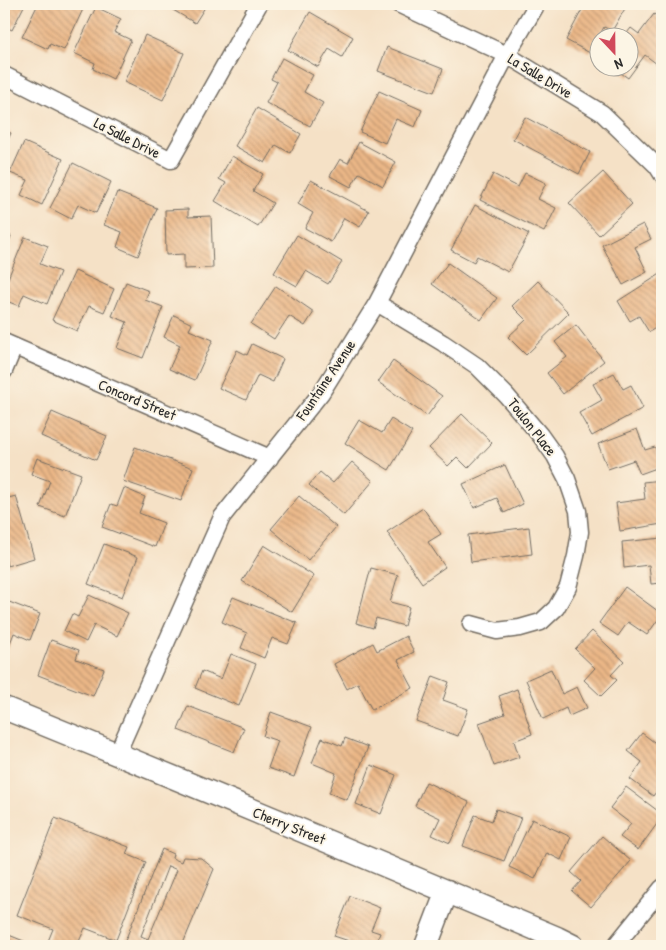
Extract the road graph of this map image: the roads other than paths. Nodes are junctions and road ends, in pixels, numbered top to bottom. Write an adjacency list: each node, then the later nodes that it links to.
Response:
1 (259, 4): 5 (street, La Salle Drive)
2 (398, 4): 4 (street, La Salle Drive)
3 (537, 4): 4 (street, Fountaine Avenue)
4 (507, 55): 6 (street, La Salle Drive); 7 (street, Fountaine Avenue)
5 (4, 75)
6 (662, 174)
7 (376, 303): 10 (street, Fountaine Avenue); 11 (street, Toulon Place)
8 (9, 345): 9 (street); 10 (street, Concord Street)
9 (4, 371)
10 (270, 458): 13 (street, Fountaine Avenue)
11 (471, 624)
12 (4, 708): 13 (street, Cherry Street)
13 (117, 754): 15 (street, Cherry Street)
14 (662, 888): 18 (street)
15 (447, 891): 16 (street); 17 (street, Cherry Street)
16 (426, 946)
17 (573, 946)
18 (615, 946)

